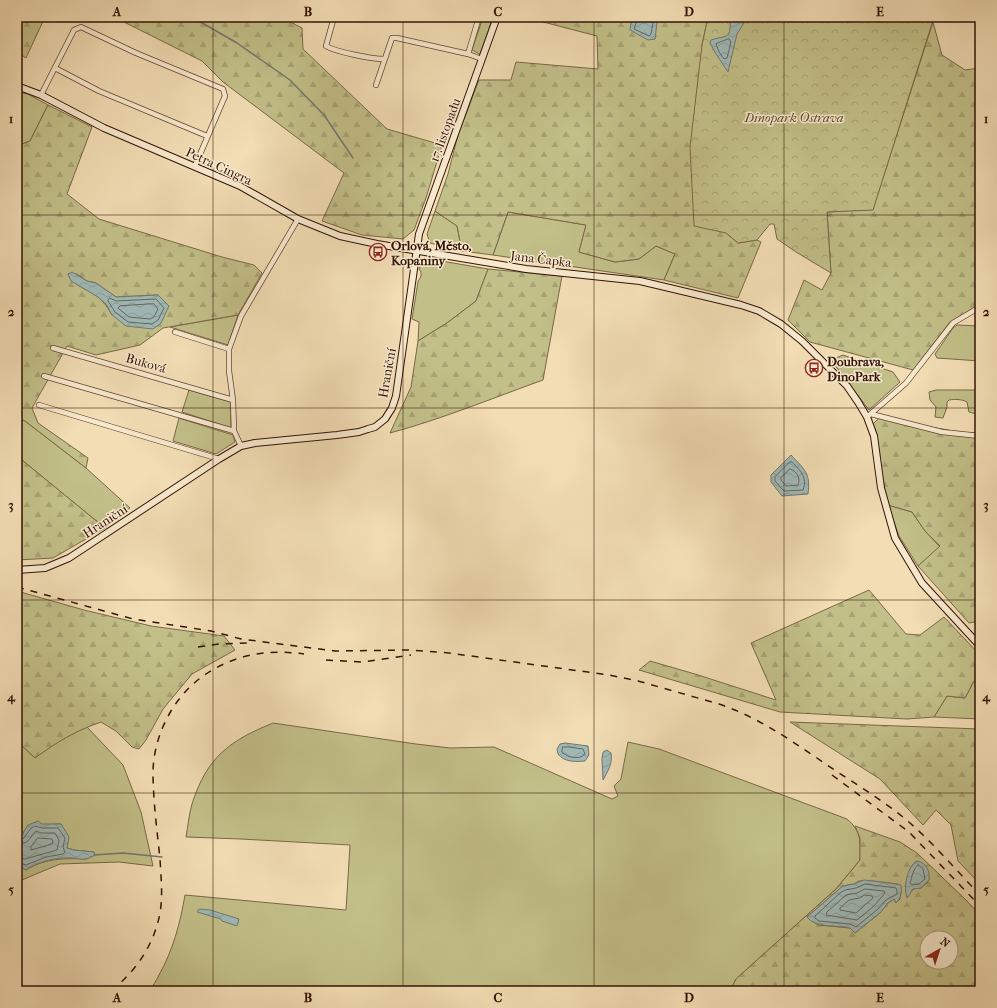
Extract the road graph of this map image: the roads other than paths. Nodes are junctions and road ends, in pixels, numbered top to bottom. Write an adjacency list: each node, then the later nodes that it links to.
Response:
1 (334, 17): 5 (street)
2 (477, 17): 4 (street)
3 (498, 17): 6 (street, 17. listopadu)
4 (468, 54): 5 (street); 6 (street)
5 (384, 59): 8 (street)
6 (482, 59): 14 (street, 17. listopadu)
7 (55, 68): 10 (street); 11 (street); 11 (street)
8 (376, 85)
9 (17, 86): 10 (street, Petra Cingra)
10 (41, 95): 12 (street, Petra Cingra)
11 (207, 136): 12 (street)
12 (195, 166): 13 (street, Petra Cingra)
13 (298, 219): 14 (street, Petra Cingra); 18 (street)
14 (416, 251): 22 (street, Jana Čapka); 25 (street, Hraniční)
15 (980, 307): 22 (street)
16 (174, 332): 18 (street)
17 (52, 348): 20 (street, Buková)
18 (229, 349): 20 (street)
19 (44, 376): 23 (street)
20 (233, 400): 23 (street)
21 (39, 405): 26 (street)
22 (869, 416): 24 (street); 28 (street, Jana Čapka)
23 (234, 431): 25 (street)
24 (980, 436)
25 (241, 446): 26 (street, Hraniční)
26 (219, 459): 27 (street, Hraniční)
27 (17, 570)
28 (980, 646)
29 (17, 982): 30 (main road)
30 (21, 991)

